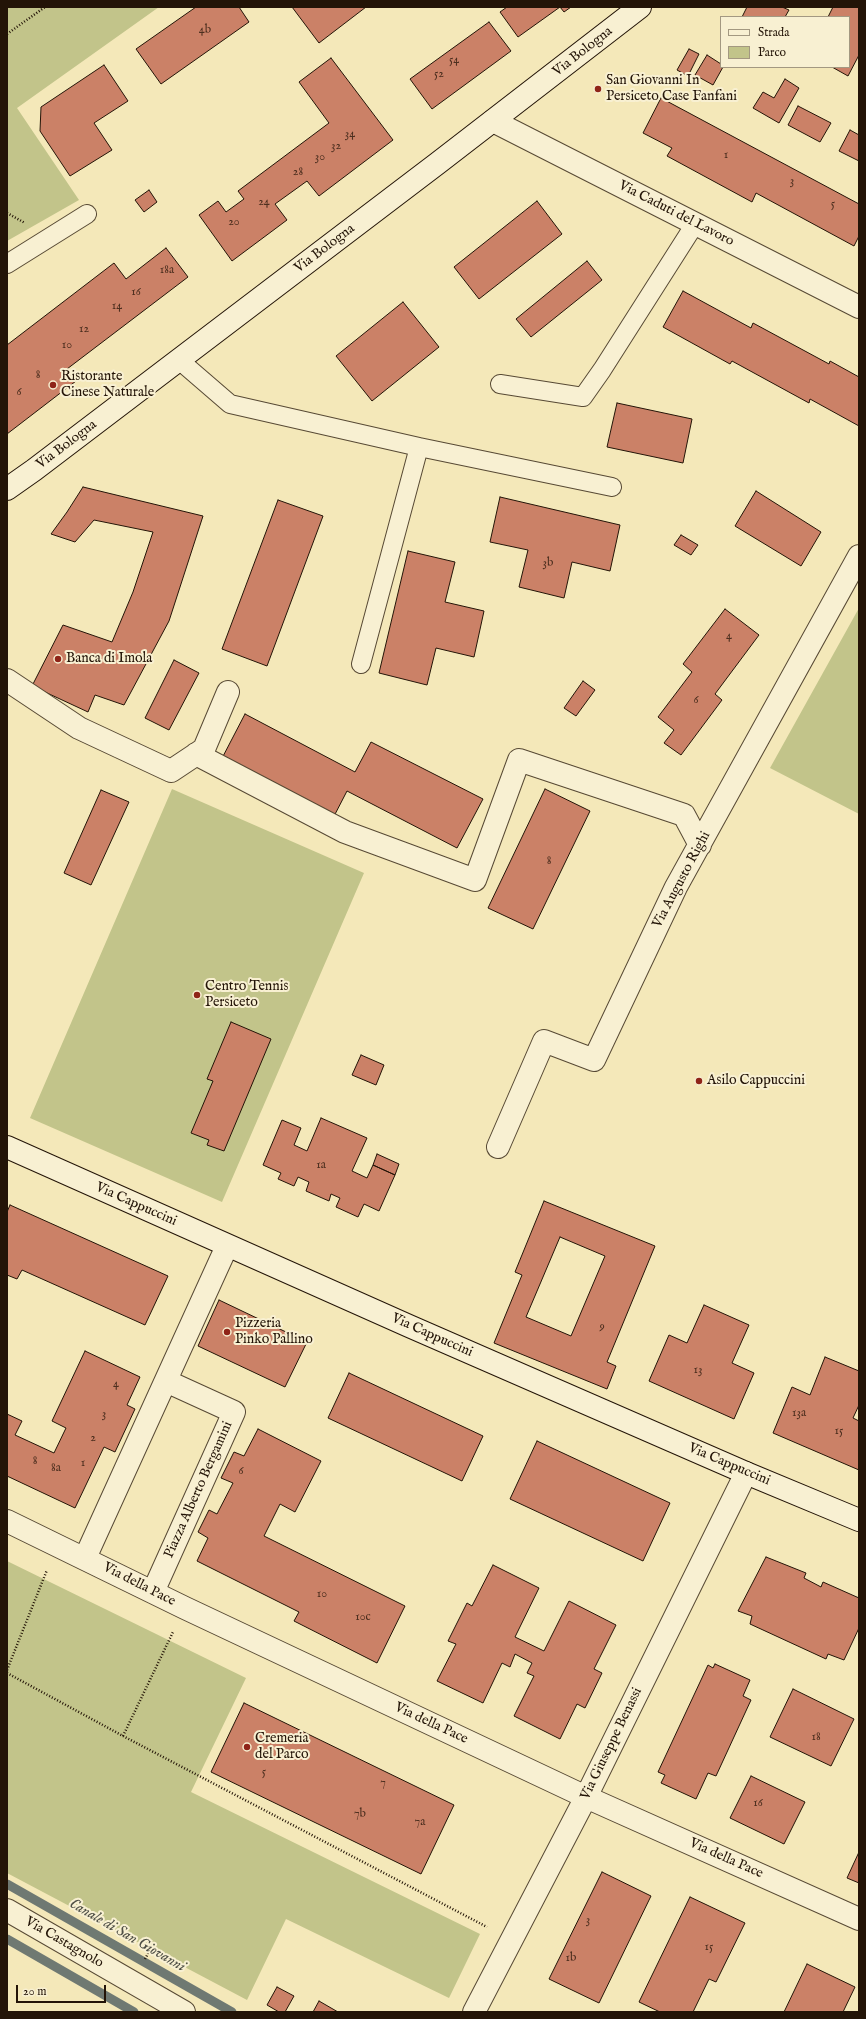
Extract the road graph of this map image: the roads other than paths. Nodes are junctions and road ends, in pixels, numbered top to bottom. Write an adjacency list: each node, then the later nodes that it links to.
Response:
1 (640, 7): 2 (street, Via Bologna)
2 (493, 121): 4 (street, Via Caduti del Lavoro); 7 (street, Via Bologna)
3 (87, 214): 5 (lane)
4 (695, 224): 6 (street, Via Caduti del Lavoro); 8 (lane)
5 (7, 264)
6 (859, 307)
7 (179, 360): 9 (lane); 11 (street, Via Bologna)
8 (500, 384)
9 (419, 447): 10 (lane); 13 (lane)
10 (612, 487)
11 (8, 488)
12 (859, 556): 17 (street, Via Augusto Righi)
13 (361, 664)
14 (7, 680): 16 (street)
15 (228, 692): 16 (street)
16 (196, 754): 17 (street)
17 (700, 845): 19 (street, Via Augusto Righi)
18 (7, 1147): 20 (street, Via Cappuccini)
19 (498, 1147)
20 (227, 1246): 21 (street); 22 (street, Via Cappuccini)
21 (166, 1381): 25 (street); 26 (street, Piazza Alberto Bergamini)
22 (746, 1473): 23 (street, Via Cappuccini); 27 (street, Via Giuseppe Benassi)
23 (859, 1520)
24 (7, 1521): 25 (street, Via della Pace)
25 (85, 1558): 26 (street, Via della Pace)
26 (153, 1592): 27 (street, Via della Pace)
27 (586, 1796): 29 (street, Via della Pace); 31 (street, Via Giuseppe Benassi)
28 (7, 1910): 30 (street, Via Castagnolo)
29 (859, 1919)
30 (184, 2012)
31 (474, 2012)

